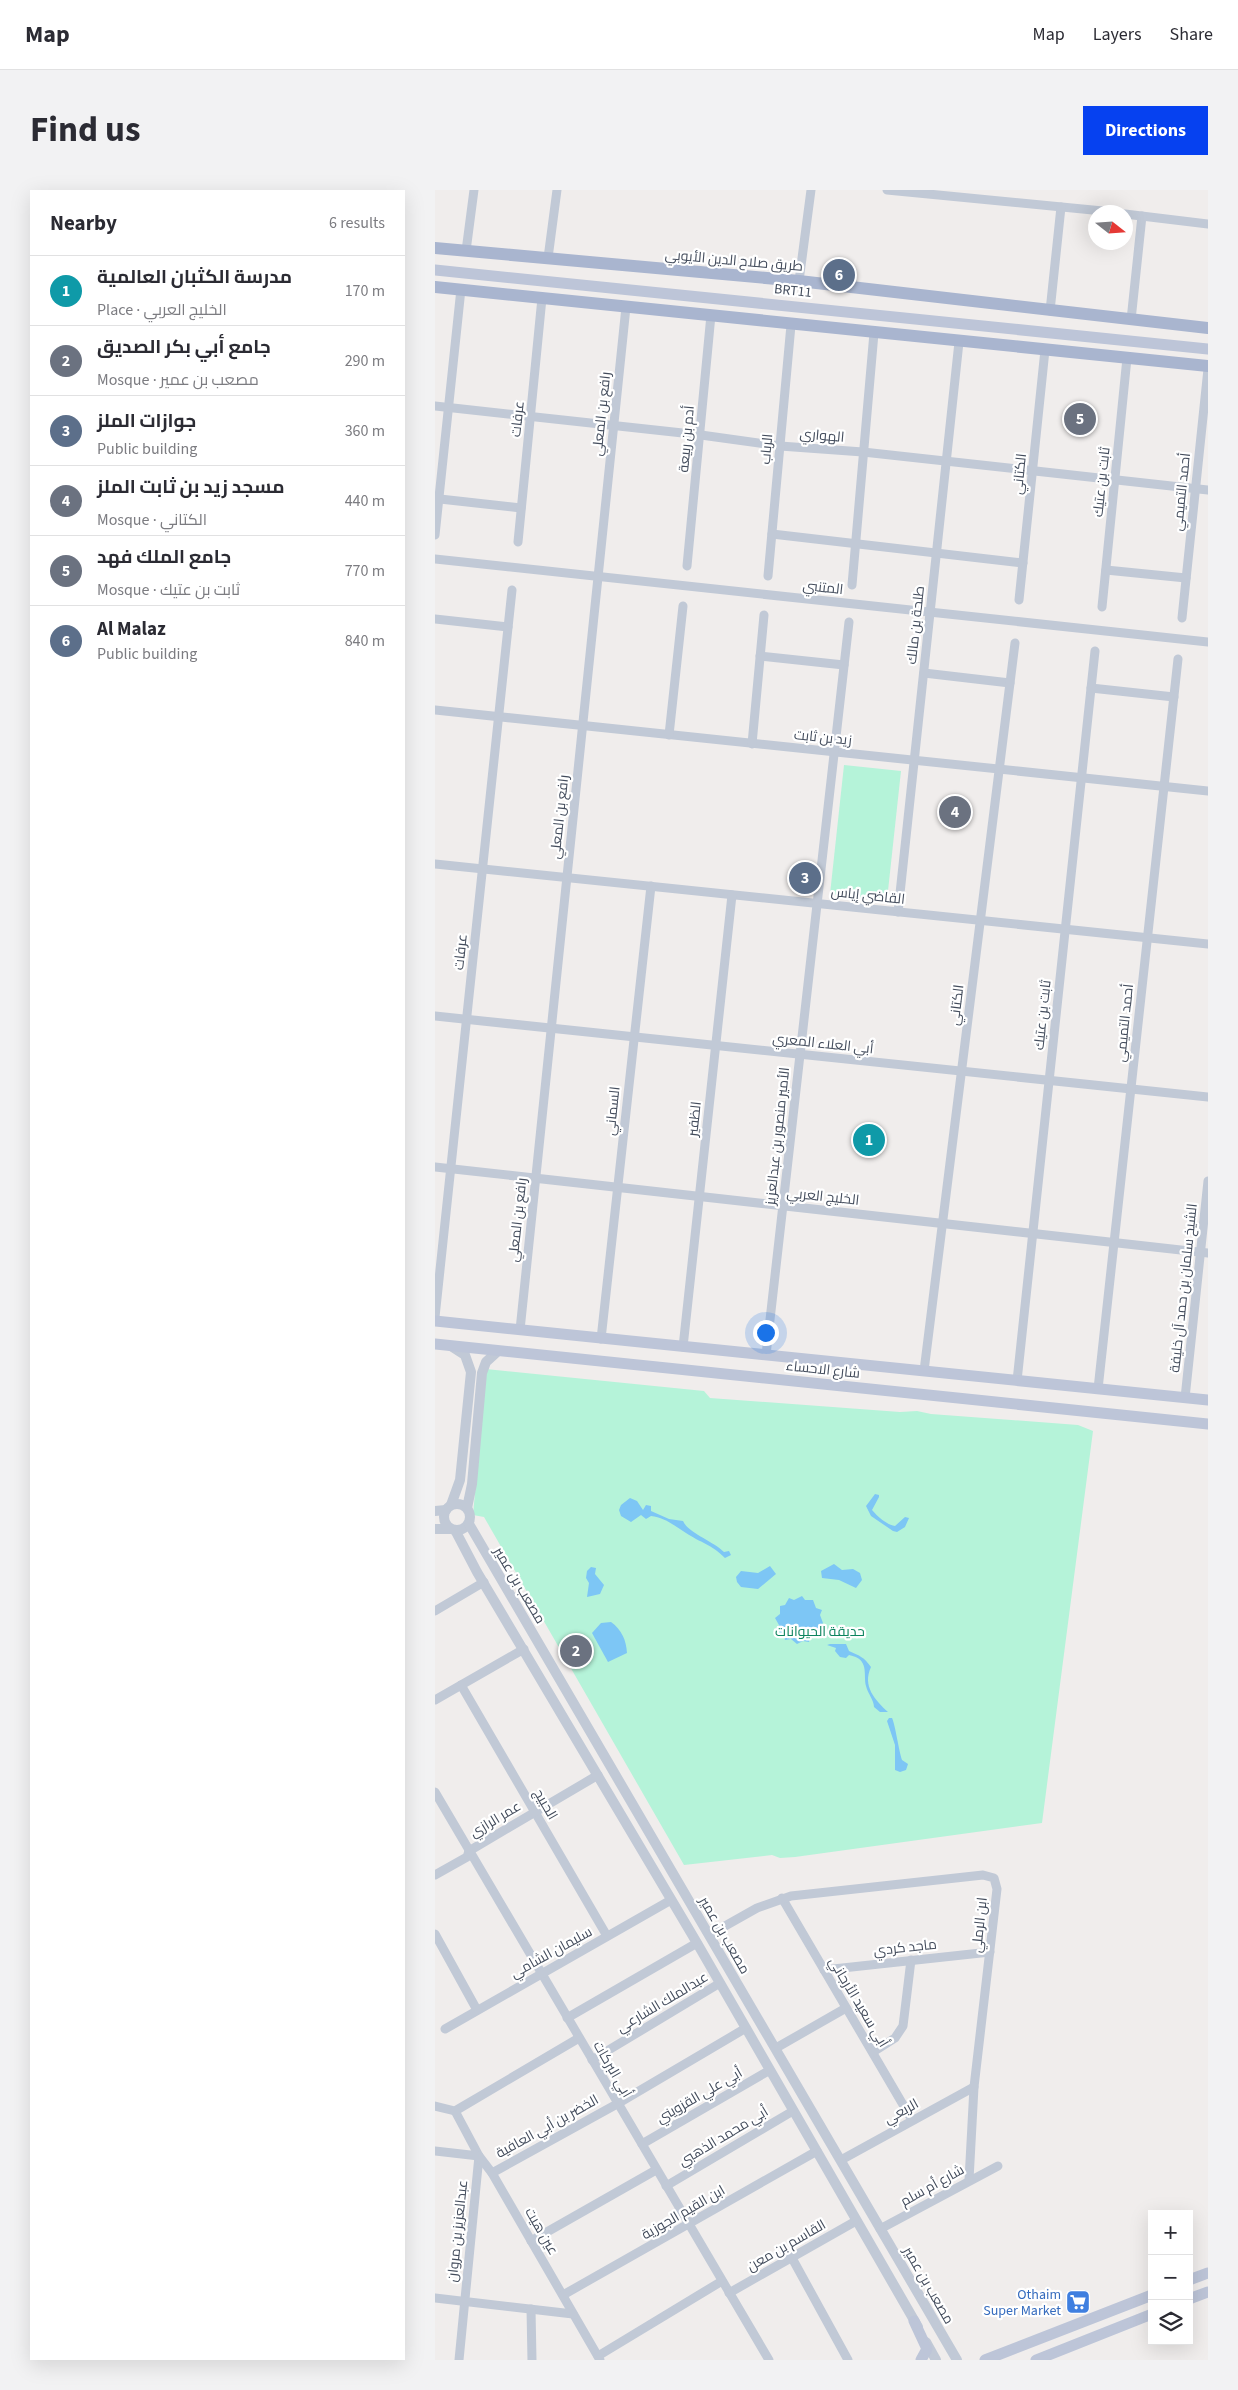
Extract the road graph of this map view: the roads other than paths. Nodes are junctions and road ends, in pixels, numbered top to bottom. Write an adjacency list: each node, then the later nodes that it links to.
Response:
1 (474, 190): 11 (street)
2 (557, 190): 12 (street)
3 (811, 190): 14 (street)
4 (893, 190): 5 (street)
5 (1061, 206): 6 (street); 19 (street)
6 (1088, 209)
7 (1133, 215): 8 (street)
8 (1142, 216): 9 (street); 21 (street)
9 (1208, 224)
10 (435, 248): 11 (main road, طريق صلاح الدين الأيوبي)
11 (465, 251): 12 (main road, طريق صلاح الدين الأيوبي)
12 (548, 258): 14 (main road, طريق صلاح الدين الأيوبي)
13 (435, 270): 26 (main road, BRT11)
14 (799, 281): 19 (main road, طريق صلاح الدين الأيوبي)
15 (435, 287): 16 (main road)
16 (461, 289): 17 (main road); 31 (street)
17 (542, 298): 18 (main road); 32 (street, عرفات)
18 (626, 307): 20 (main road); 33 (street, رافع بن المعلي)
19 (1050, 311): 21 (main road, طريق صلاح الدين الأيوبي)
20 (711, 315): 22 (main road); 34 (street, أدم بن ربيعة)
21 (1131, 320): 23 (main road, طريق صلاح الدين الأيوبي)
22 (791, 325): 24 (main road); 35 (street, الرباب)
23 (1208, 328)
24 (874, 333): 25 (main road); 36 (street)
25 (959, 342): 27 (main road); 37 (street, طلحة بن مالك)
26 (1208, 349)
27 (1045, 350): 28 (main road); 38 (street, الكتاني)
28 (1127, 358): 29 (main road); 39 (street, ثابت بن عتيك)
29 (1208, 367): 40 (street, أحمد التميمي)
30 (435, 406): 31 (street, الهواري)
31 (450, 407): 32 (street, الهواري); 42 (street)
32 (531, 416): 33 (street, الهواري); 43 (street, عرفات)
33 (614, 425): 34 (street, الهواري); 53 (street, رافع بن المعلي)
34 (701, 435): 35 (street, الهواري); 51 (street, أدم بن ربيعة)
35 (780, 446): 36 (street, الهواري); 44 (street, الرباب)
36 (863, 452): 37 (street, الهواري); 47 (street)
37 (947, 461): 38 (street, الهواري); 48 (street, طلحة بن مالك)
38 (1033, 471): 39 (street, الهواري); 50 (street, الكتاني)
39 (1115, 480): 40 (street, الهواري); 52 (street, ثابت بن عتيك)
40 (1195, 488): 41 (street, الهواري); 55 (street, أحمد التميمي)
41 (1208, 490)
42 (440, 499): 43 (street); 45 (street)
43 (521, 508): 46 (street, عرفات)
44 (772, 534): 47 (street); 54 (street, الرباب)
45 (435, 535)
46 (517, 542)
47 (855, 544): 48 (street); 56 (street)
48 (937, 553): 50 (street); 61 (street, طلحة بن مالك)
49 (435, 558): 53 (street, المتنبي)
50 (1023, 563): 58 (street, الكتاني)
51 (687, 566)
52 (1106, 570): 55 (street); 60 (street, ثابت بن عتيك)
53 (599, 576): 61 (street, المتنبي); 79 (street, رافع بن المعلي)
54 (768, 576)
55 (1186, 578): 63 (street, أحمد التميمي)
56 (851, 584)
57 (512, 590): 66 (street, عرفات)
58 (1019, 600)
59 (683, 606): 80 (street)
60 (1102, 607)
61 (931, 612): 67 (street, المتنبي); 73 (street, طلحة بن مالك)
62 (764, 615): 70 (street)
63 (1182, 618)
64 (435, 620): 66 (street)
65 (849, 622): 72 (street, الأمير منصور بن عبدالعزيز)
66 (508, 627): 78 (street, عرفات)
67 (1208, 642)
68 (1015, 643): 74 (street, الكتاني)
69 (1095, 651): 75 (street, ثابت بن عتيك)
70 (760, 656): 72 (street); 81 (street)
71 (1178, 659): 76 (street, أحمد التميمي)
72 (844, 665): 82 (street, الأمير منصور بن عبدالعزيز)
73 (924, 673): 74 (street); 83 (street, طلحة بن مالك)
74 (1010, 682): 84 (street, الكتاني)
75 (1091, 688): 76 (street); 85 (street, ثابت بن عتيك)
76 (1174, 697): 86 (street, أحمد التميمي)
77 (435, 710): 78 (street, زيد بن ثابت)
78 (499, 717): 79 (street, زيد بن ثابت); 89 (street, عرفات)
79 (583, 726): 80 (street, زيد بن ثابت); 90 (street, رافع بن المعلي)
80 (669, 735): 81 (street, زيد بن ثابت)
81 (752, 744): 82 (street, زيد بن ثابت)
82 (834, 752): 83 (street, زيد بن ثابت); 93 (street, الأمير منصور بن عبدالعزيز)
83 (914, 761): 84 (street, زيد بن ثابت); 94 (street, طلحة بن مالك)
84 (999, 770): 85 (street, زيد بن ثابت); 95 (street, الكتاني)
85 (1082, 778): 86 (street, زيد بن ثابت); 96 (street, ثابت بن عتيك)
86 (1164, 787): 87 (street, زيد بن ثابت); 97 (street, أحمد التميمي)
87 (1208, 791)
88 (435, 864): 89 (street, القاضي إياس)
89 (483, 869): 90 (street, القاضي إياس); 100 (street, عرفات)
90 (567, 878): 91 (street, القاضي إياس); 101 (street, رافع بن المعلي)
91 (651, 886): 92 (street, القاضي إياس); 102 (street, السماني)
92 (732, 895): 93 (street, القاضي إياس); 103 (street, الظفير)
93 (817, 904): 94 (street, القاضي إياس); 104 (street, الأمير منصور بن عبدالعزيز)
94 (898, 912): 95 (street, القاضي إياس)
95 (980, 921): 96 (street, القاضي إياس); 105 (street, الكتاني)
96 (1065, 929): 97 (street, القاضي إياس); 106 (street, ثابت بن عتيك)
97 (1147, 938): 98 (street, القاضي إياس); 107 (street, أحمد التميمي)
98 (1208, 944)
99 (435, 1016): 100 (street, أبي العلاء المعري)
100 (467, 1019): 101 (street, أبي العلاء المعري); 110 (street, عرفات)
101 (551, 1028): 102 (street, أبي العلاء المعري); 111 (street, رافع بن المعلي)
102 (635, 1037): 103 (street, أبي العلاء المعري); 113 (street, السماني)
103 (716, 1046): 104 (street, أبي العلاء المعري); 114 (street, الظفير)
104 (800, 1054): 105 (street, أبي العلاء المعري); 115 (street, الأمير منصور بن عبدالعزيز)
105 (961, 1071): 106 (street, أبي العلاء المعري); 116 (street, الكتاني)
106 (1049, 1080): 107 (street, أبي العلاء المعري); 117 (street, ثابت بن عتيك)
107 (1131, 1089): 108 (street, أبي العلاء المعري); 118 (street, أحمد التميمي)
108 (1208, 1097)
109 (435, 1167): 110 (street, الخليج العربي)
110 (451, 1169): 111 (street, الخليج العربي); 120 (street, عرفات)
111 (535, 1178): 113 (street, الخليج العربي); 122 (street, رافع بن المعلي)
112 (1208, 1181): 119 (street, الشيخ سلمان بن حمد آل خليفة)
113 (618, 1187): 114 (street, الخليج العربي); 123 (street, السماني)
114 (699, 1196): 115 (street, الخليج العربي); 126 (street, الظفير)
115 (783, 1206): 116 (street, الخليج العربي); 128 (street, الأمير منصور بن عبدالعزيز)
116 (942, 1223): 117 (street, الخليج العربي); 129 (street, الكتاني)
117 (1033, 1233): 118 (street, الخليج العربي); 131 (street, ثابت بن عتيك)
118 (1114, 1242): 119 (street, الخليج العربي); 132 (street, أحمد التميمي)
119 (1204, 1252): 133 (street, الشيخ سلمان بن حمد آل خليفة)
120 (435, 1317)
121 (435, 1321): 122 (main road, شارع الاحساء)
122 (520, 1330): 123 (main road, شارع الاحساء)
123 (601, 1339): 126 (main road, شارع الاحساء)
124 (435, 1344): 125 (main road, شارع الاحساء)
125 (451, 1346): 127 (main road, شارع الاحساء); 130 (street)
126 (683, 1347): 128 (main road, شارع الاحساء)
127 (498, 1351): 130 (street, مصعب بن عمير); 135 (main road, شارع الاحساء)
128 (766, 1355): 129 (main road, شارع الاحساء)
129 (924, 1371): 131 (main road, شارع الاحساء)
130 (476, 1372): 136 (street, مصعب بن عمير); 137 (street, مصعب بن عمير)
131 (1017, 1381): 132 (main road, شارع الاحساء)
132 (1098, 1389): 133 (main road, شارع الاحساء)
133 (1185, 1398): 134 (main road, شارع الاحساء)
134 (1208, 1400)
135 (1208, 1424)
136 (467, 1508): 137 (street); 138 (street, مصعب بن عمير)
137 (444, 1509): 140 (street, مصعب بن عمير)
138 (469, 1524): 140 (street); 154 (street, مصعب بن عمير)
139 (435, 1529): 140 (street)
140 (453, 1529): 141 (street, مصعب بن عمير)
141 (484, 1582): 142 (street); 143 (street, مصعب بن عمير)
142 (435, 1611)
143 (524, 1648): 144 (street); 146 (street, مصعب بن عمير)
144 (461, 1685): 145 (street); 148 (street, الحبيج)
145 (435, 1700)
146 (598, 1775): 148 (street, عمر الرازي); 152 (street, مصعب بن عمير)
147 (435, 1792): 149 (street, أبي البركات)
148 (535, 1812): 149 (street, عمر الرازي); 155 (street, الحبيج)
149 (469, 1851): 150 (street, عمر الرازي); 160 (street, أبي البركات)
150 (435, 1874)
151 (782, 1898): 154 (street, ابن الرملي); 157 (street, ابن الرملي); 159 (street, أبي سعيد الأرجاني)
152 (671, 1900): 155 (street, سليمان الشامي); 156 (street, مصعب بن عمير)
153 (435, 1934): 163 (street)
154 (709, 1935): 165 (street, مصعب بن عمير)
155 (607, 1936): 160 (street, سليمان الشامي)
156 (697, 1943): 161 (street, مصعب بن عمير); 164 (street)
157 (990, 1952): 158 (street, ماجد كردي); 173 (street, ابن الرملي)
158 (911, 1960): 159 (street, ماجد كردي); 170 (street)
159 (824, 1970): 162 (street, أبي سعيد الأرجاني)
160 (542, 1973): 163 (street, سليمان الشامي); 164 (street, أبي البركات)
161 (720, 1983): 166 (street, مصعب بن عمير); 171 (street, عبدالملك الشارعي)
162 (846, 2008): 169 (street); 170 (street, أبي سعيد الأرجاني)
163 (477, 2010): 167 (street, سليمان الشامي)
164 (567, 2018): 168 (street, أبي البركات)
165 (759, 2020): 166 (street); 169 (street, مصعب بن عمير)
166 (746, 2028): 172 (street, مصعب بن عمير); 174 (street, الخضر بن أبي العافية)
167 (445, 2029)
168 (579, 2038): 171 (street, أبي البركات); 177 (street)
169 (776, 2048): 183 (street, مصعب بن عمير)
170 (873, 2052): 178 (street, أبي سعيد الأرجاني)
171 (592, 2060): 174 (street, أبي البركات)
172 (770, 2070): 176 (street, مصعب بن عمير); 179 (street, أبي علي القزويني)
173 (974, 2087): 178 (street, الربعي); 187 (street, ابن الرملي)
174 (617, 2104): 179 (street, أبي البركات); 186 (street, الخضر بن أبي العافية)
175 (435, 2106): 177 (street)
176 (793, 2110): 181 (street, مصعب بن عمير); 188 (street, أبي محمد الذهبي)
177 (455, 2111): 182 (street)
178 (912, 2120): 183 (street, الربعي)
179 (642, 2144): 185 (street, أبي البركات)
180 (435, 2151): 182 (street)
181 (817, 2151): 189 (street, مصعب بن عمير); 190 (street, ابن القيم الجوزية)
182 (479, 2156): 186 (street, عين هيت); 203 (street, عبدالعزيز بن مروان)
183 (841, 2160): 191 (street, مصعب بن عمير)
184 (998, 2166): 187 (street, شارع أم سلم)
185 (656, 2170): 188 (street, أبي البركات); 192 (street)
186 (492, 2173): 192 (street, عين هيت)
187 (969, 2180): 191 (street, شارع أم سلم)
188 (666, 2186): 190 (street, أبي البركات)
189 (856, 2221): 193 (street, القاسم بن معن); 207 (street, مصعب بن عمير)
190 (689, 2225): 196 (street, أبي البركات); 199 (street, ابن القيم الجوزية)
191 (880, 2229): 208 (street, مصعب بن عمير)
192 (531, 2241): 199 (street, عين هيت)
193 (792, 2258): 198 (street, القاسم بن معن); 214 (street)
194 (1208, 2273): 195 (main road)
195 (1193, 2279)
196 (722, 2281): 198 (street, أبي البركات); 210 (street)
197 (1208, 2292): 202 (main road)
198 (729, 2293): 213 (street, أبي البركات)
199 (563, 2295): 205 (street, عين هيت)
200 (1148, 2297): 218 (main road)
201 (435, 2298): 203 (street)
202 (1193, 2298)
203 (464, 2301): 204 (street); 211 (street, عبدالعزيز بن مروان)
204 (531, 2309): 205 (street); 212 (street)
205 (573, 2314): 210 (street, عين هيت)
206 (1148, 2316): 219 (main road)
207 (914, 2321): 209 (street, مصعب بن عمير); 215 (main road)
208 (937, 2326): 209 (street); 217 (street, مصعب بن عمير)
209 (923, 2336): 216 (street, مصعب بن عمير)
210 (599, 2358)
211 (459, 2360)
212 (532, 2360)
213 (769, 2360)
214 (848, 2360)
215 (921, 2360)
216 (936, 2360)
217 (957, 2360)
218 (985, 2360)
219 (1036, 2360)

